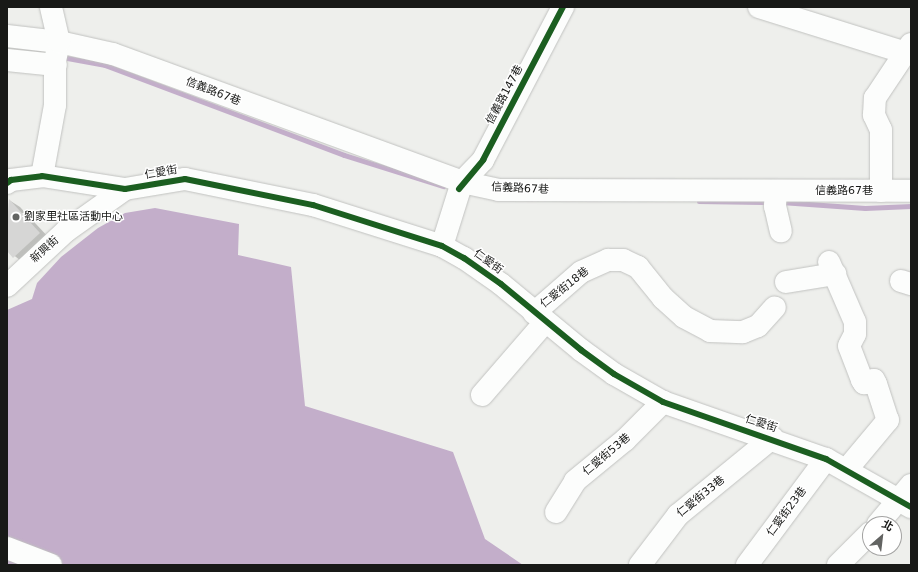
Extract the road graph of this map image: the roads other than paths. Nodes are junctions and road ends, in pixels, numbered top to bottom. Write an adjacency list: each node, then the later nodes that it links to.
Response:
1 (51, 7): 6 (street)
2 (563, 7): 13 (street, 信義路147巷)
3 (759, 7): 5 (street)
4 (7, 36): 6 (street, 信義路67巷)
5 (908, 48): 11 (street)
6 (57, 53): 7 (street); 8 (street); 13 (street, 信義路67巷)
7 (7, 60)
8 (42, 176): 9 (street, 仁愛街); 10 (street, 仁愛街)
9 (7, 183)
10 (125, 190): 16 (street, 仁愛街); 18 (street, 新興街)
11 (880, 191): 12 (street, 信義路67巷); 14 (street, 信義路67巷)
12 (911, 191)
13 (458, 192): 14 (street, 信義路67巷); 16 (street)
14 (776, 197): 15 (street)
15 (781, 230)
16 (442, 246): 20 (street, 仁愛街)
17 (786, 282): 25 (street)
18 (7, 286)
19 (775, 308): 20 (street, 仁愛街18巷)
20 (539, 318): 21 (street, 仁愛街18巷); 22 (street, 仁愛街)
21 (482, 395)
22 (664, 402): 23 (street, 仁愛街); 27 (street, 仁愛街53巷)
23 (772, 438): 24 (street, 仁愛街); 32 (street, 仁愛街33巷)
24 (826, 459): 25 (street, 仁愛街); 33 (street, 仁愛街23巷)
25 (847, 469): 26 (street, 仁愛街)
26 (907, 497): 28 (street)
27 (556, 512)
28 (887, 516)
29 (862, 541): 34 (street)
30 (7, 548): 31 (street)
31 (52, 565)
32 (640, 565)
33 (747, 565)
34 (838, 565)

